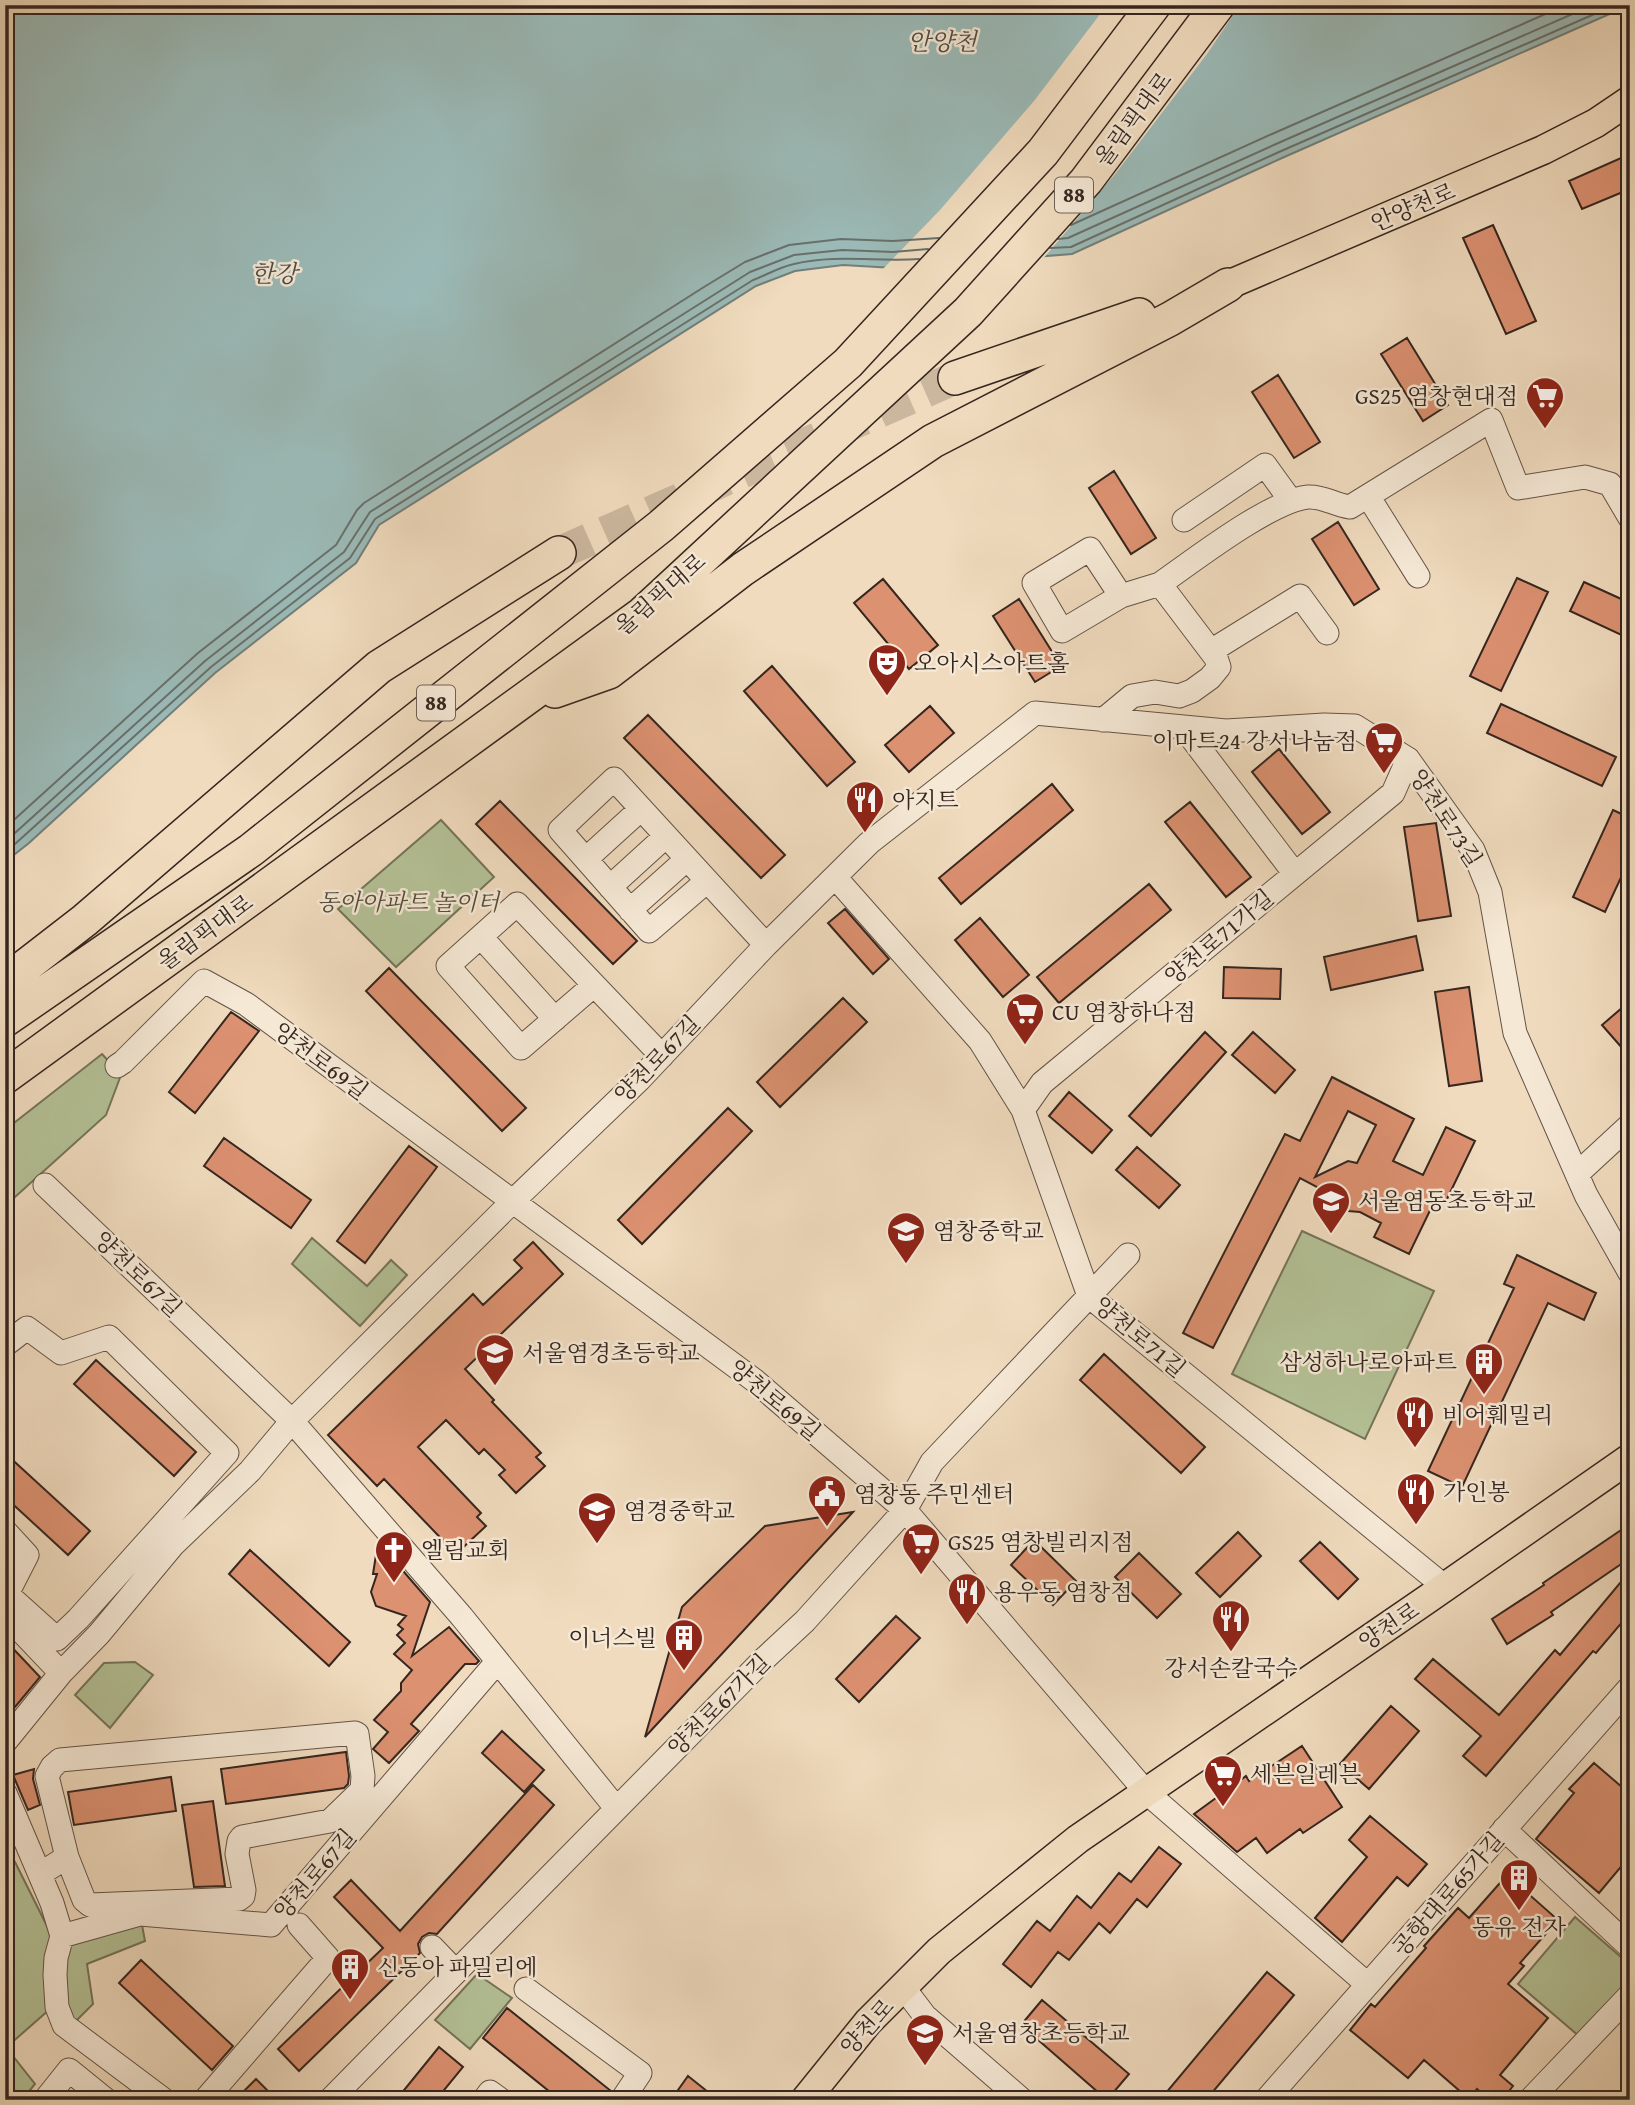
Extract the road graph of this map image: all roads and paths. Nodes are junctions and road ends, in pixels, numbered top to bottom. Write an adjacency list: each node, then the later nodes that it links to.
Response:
1 (1154, 5): 37 (highway, 올림픽대로 / 88)
2 (1218, 5): 18 (highway, 올림픽대로 / 88)
3 (1630, 100): 5 (main road, 안양천로)
4 (1630, 115): 5 (main road, 안양천로)
5 (1596, 124): 6 (main road, 안양천로)
6 (1228, 285): 7 (highway); 18 (highway)
7 (955, 378)
8 (1368, 496): 9 (street); 10 (street); 13 (street)
9 (1291, 501): 11 (street); 14 (street)
10 (1630, 518)
11 (1184, 520)
12 (559, 553): 34 (highway)
13 (1419, 576)
14 (1160, 584): 15 (street); 17 (street)
15 (1121, 596)
16 (1327, 633): 17 (street)
17 (1211, 652): 20 (street)
18 (522, 703): 40 (highway, 올림픽대로 / 88)
19 (1035, 713): 20 (street, 양천로73길); 28 (street, 양천로67길)
20 (1103, 720): 21 (street, 양천로73길)
21 (1184, 728): 22 (street, 양천로73길); 27 (street)
22 (1408, 760): 27 (street, 양천로71가길); 43 (street, 양천로73길)
23 (641, 809): 24 (street); 25 (street); 25 (street)
24 (666, 836): 26 (street); 30 (street)
25 (586, 859): 30 (street)
26 (687, 859): 29 (street); 31 (street)
27 (1295, 874): 41 (street, 양천로71가길)
28 (835, 877): 33 (street, 양천로67길); 41 (street, 양천로71길)
29 (707, 881): 31 (street); 33 (street)
30 (610, 887): 31 (street)
31 (630, 910)
32 (481, 937): 35 (street); 36 (street); 36 (street)
33 (766, 945): 38 (street, 양천로67길)
34 (5, 982)
35 (593, 986): 36 (street); 38 (street)
36 (555, 1019)
37 (5, 1020)
38 (662, 1056): 45 (street, 양천로67길)
39 (117, 1066): 45 (street, 양천로69길)
40 (5, 1077)
41 (1023, 1110): 48 (street, 양천로71길)
42 (1630, 1125): 43 (street)
43 (1577, 1174): 47 (street, 양천로73길)
44 (45, 1185): 50 (street, 양천로67길)
45 (512, 1202): 50 (street, 양천로67길); 54 (street, 양천로69길)
46 (1128, 1255): 48 (street, 양천로67가길)
47 (1630, 1273)
48 (1089, 1296): 54 (street, 양천로67가길); 56 (street, 양천로71길)
49 (5, 1345): 51 (street)
50 (292, 1421): 53 (street, 양천로67길); 60 (street, 양천로67길)
51 (227, 1453): 53 (street); 58 (street)
52 (1630, 1458): 56 (main road, 양천로)
53 (250, 1471): 59 (street, 양천로67길)
54 (905, 1510): 64 (street, 양천로69길); 66 (street, 양천로67가길)
55 (5, 1531): 58 (street)
56 (1445, 1587): 64 (main road, 양천로)
57 (5, 1614): 61 (street)
58 (78, 1619): 59 (street)
59 (99, 1634): 61 (street, 양천로67길)
60 (497, 1662): 66 (street, 양천로67길); 71 (street, 양천로67길)
61 (61, 1673): 63 (street, 양천로67길)
62 (1630, 1687): 67 (street, 공항대로65가길)
63 (5, 1742)
64 (1146, 1792): 75 (street); 76 (main road, 양천로)
65 (5, 1793): 69 (street)
66 (616, 1808): 74 (street, 양천로67가길)
67 (1504, 1829): 73 (street); 75 (street, 공항대로65가길)
68 (67, 1857): 68 (street); 69 (street)
69 (40, 1874): 71 (street)
70 (299, 1925): 82 (street)
71 (62, 1936): 81 (street)
72 (432, 1947): 74 (street)
73 (1630, 1947)
74 (455, 1971): 83 (street, 양천로67가길)
75 (1367, 1984): 89 (street, 공항대로65가길)
76 (903, 1987): 87 (main road, 양천로); 88 (street, 양천로)
77 (526, 1989): 86 (street)
78 (1630, 1995): 90 (street)
79 (45, 2100): 80 (street)
80 (107, 2100)
81 (164, 2100)
82 (205, 2100)
83 (330, 2100)
84 (484, 2100): 85 (street)
85 (501, 2100)
86 (622, 2100)
87 (805, 2100)
88 (1022, 2100)
89 (1266, 2100)
90 (1530, 2100)

